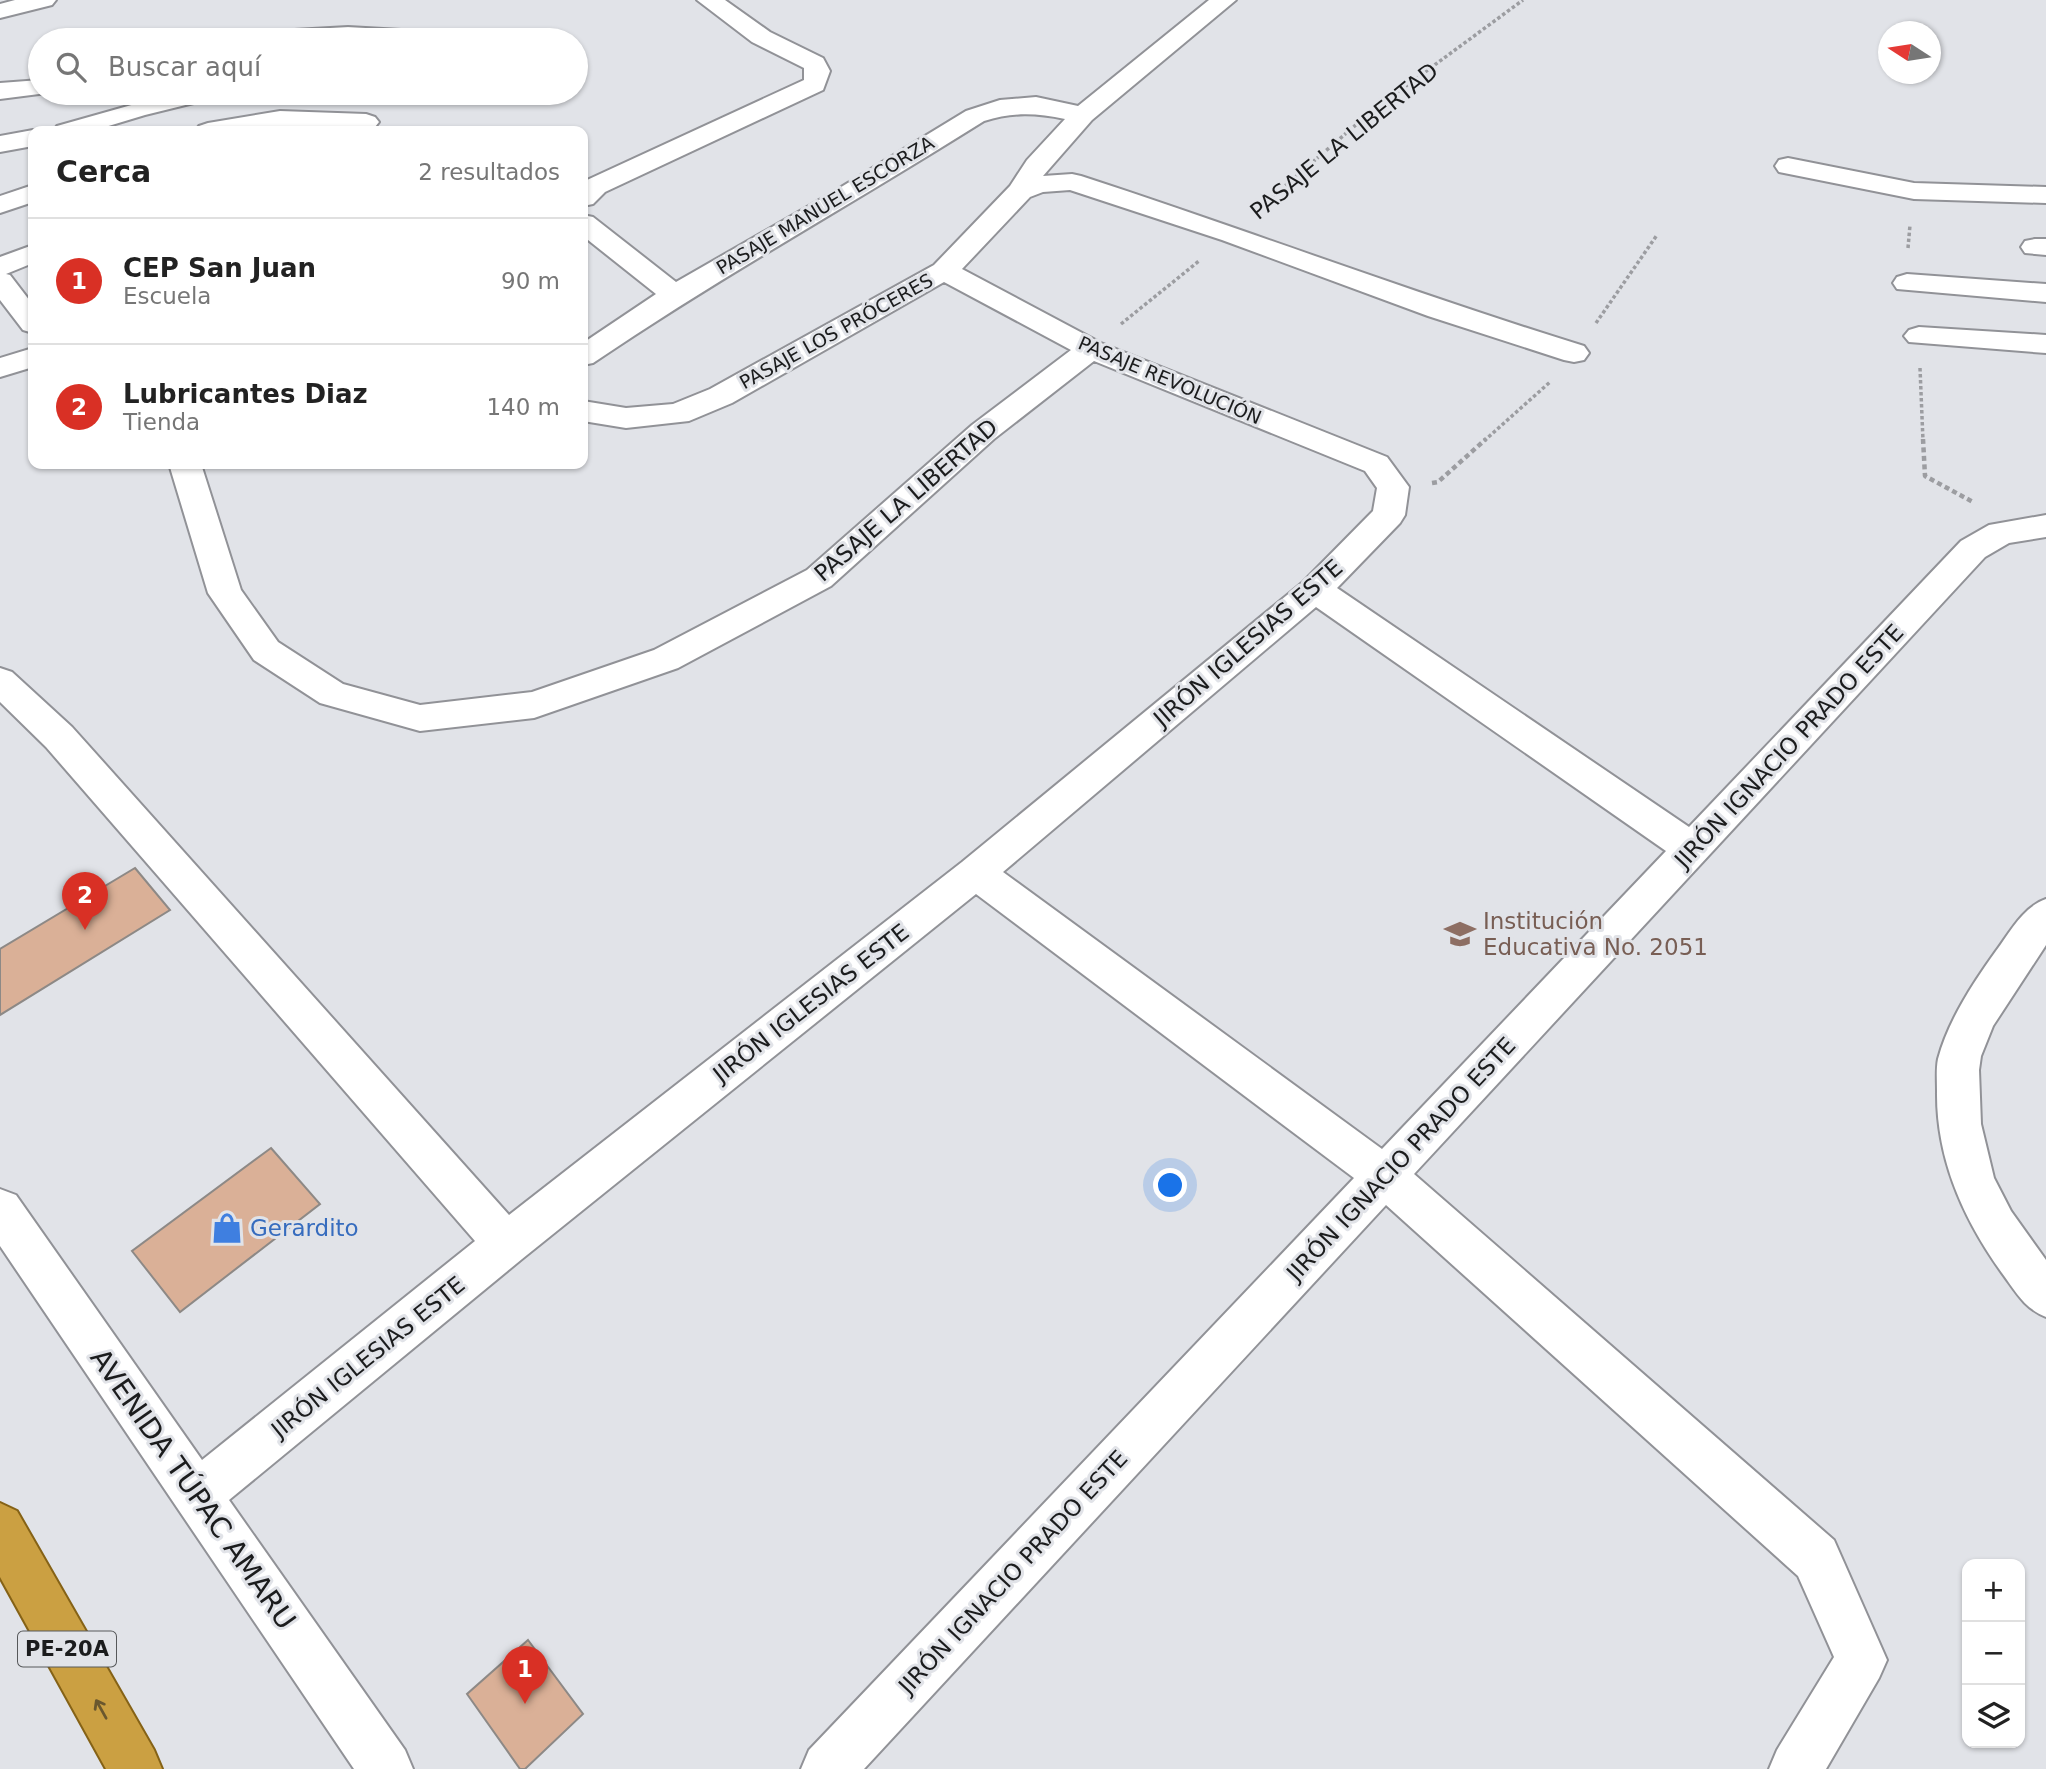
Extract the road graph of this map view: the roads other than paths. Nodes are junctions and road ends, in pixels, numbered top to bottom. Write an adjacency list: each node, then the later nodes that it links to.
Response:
1 (709, 0): 14 (street)
2 (1224, 0): 6 (street, PASAJE LOS PRÓCERES)
3 (28, 88): 4 (street)
4 (0, 91)
5 (154, 105): 8 (street)
6 (1083, 115): 13 (street, PASAJE LOS PRÓCERES); 25 (street, PASAJE MANUEL ESCORZA)
7 (366, 122): 9 (street)
8 (82, 126)
9 (238, 126)
10 (28, 139): 11 (street)
11 (0, 144)
12 (1788, 166): 16 (street)
13 (1020, 191): 21 (street, PASAJE LOS PRÓCERES); 31 (street)
14 (588, 194)
15 (28, 195): 17 (street)
16 (2046, 195)
17 (0, 205)
18 (588, 227): 25 (street)
19 (28, 255): 20 (street)
20 (0, 267)
21 (944, 271): 29 (street, PASAJE REVOLUCIÓN); 34 (street, PASAJE LOS PRÓCERES)
22 (0, 281): 26 (street)
23 (1907, 283): 24 (street)
24 (2046, 293)
25 (674, 295): 30 (street, PASAJE MANUEL ESCORZA)
26 (28, 317)
27 (1919, 336): 28 (street)
28 (2046, 344)
29 (1091, 349): 35 (street, PASAJE LA LIBERTAD); 36 (street, PASAJE REVOLUCIÓN)
30 (588, 353)
31 (1574, 354)
32 (28, 359): 33 (street)
33 (0, 368)
34 (588, 412)
35 (187, 469)
36 (1393, 487): 38 (street, JIRÓN IGLESIAS ESTE)
37 (2046, 526): 40 (street, JIRÓN IGNACIO PRADO ESTE)
38 (1315, 590): 40 (street); 41 (street, JIRÓN IGLESIAS ESTE)
39 (0, 681): 45 (street)
40 (1692, 849): 43 (street, JIRÓN IGNACIO PRADO ESTE)
41 (975, 873): 43 (street); 45 (street, JIRÓN IGLESIAS ESTE)
42 (2046, 915): 46 (street)
43 (1385, 1176): 51 (street, JIRÓN IGNACIO PRADO ESTE); 52 (street)
44 (0, 1209): 47 (street, AVENIDA TÚPAC AMARU)
45 (506, 1244): 47 (street, JIRÓN IGLESIAS ESTE)
46 (2046, 1295)
47 (198, 1494): 50 (street, AVENIDA TÚPAC AMARU)
48 (0, 1528): 49 (highway, PE-20A, one-way to 48)
49 (135, 1769)
50 (386, 1769)
51 (828, 1769)
52 (1796, 1769)

